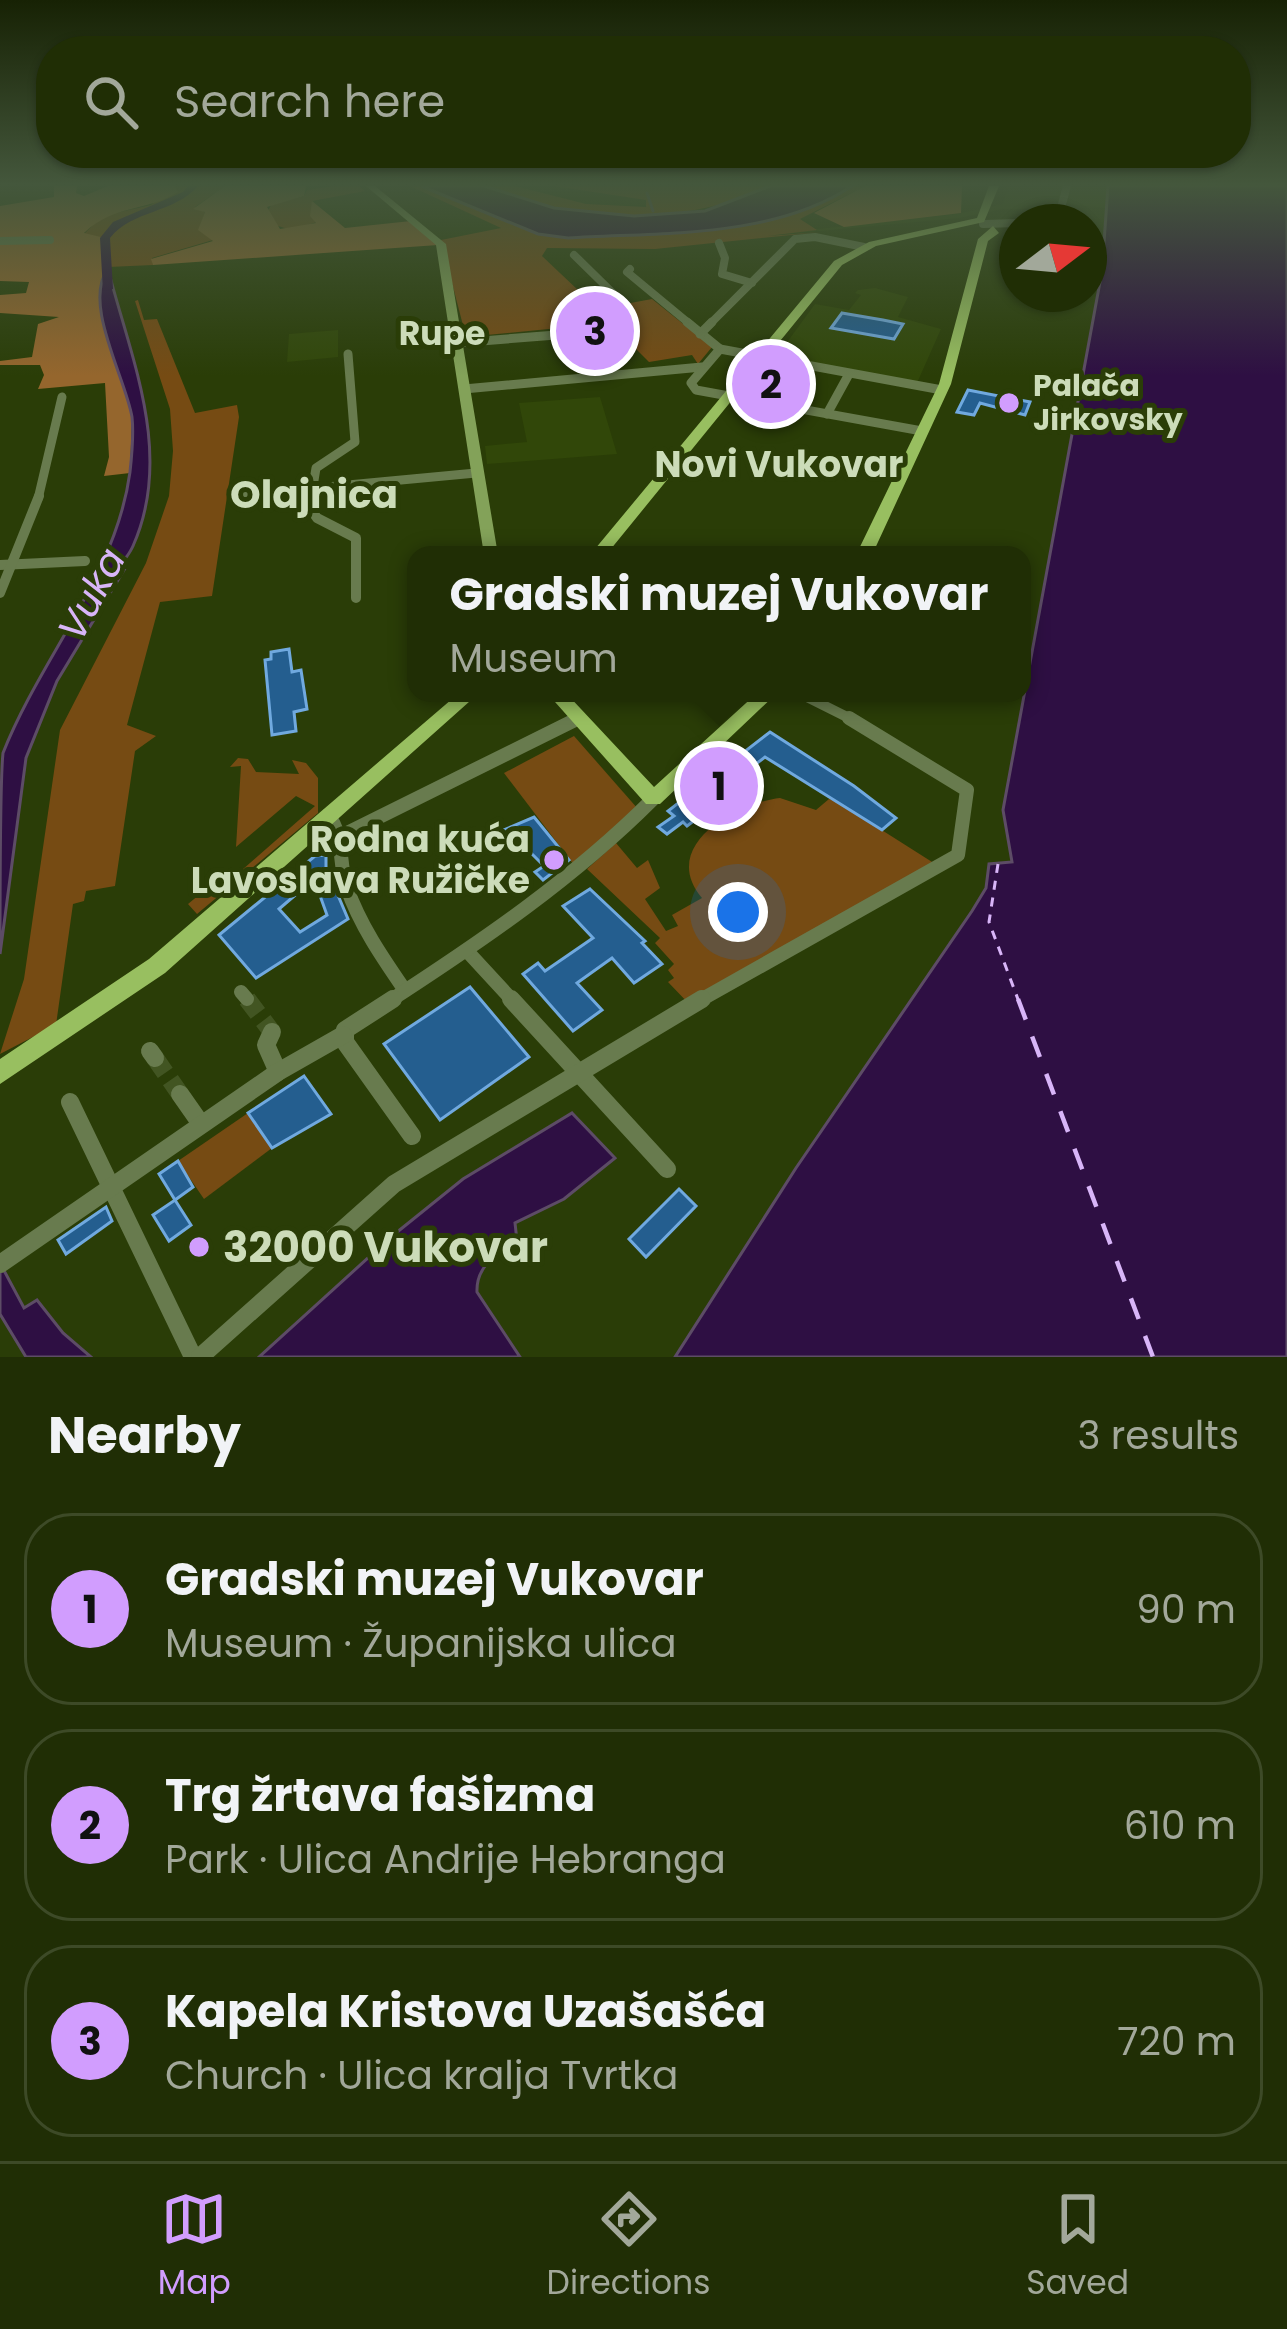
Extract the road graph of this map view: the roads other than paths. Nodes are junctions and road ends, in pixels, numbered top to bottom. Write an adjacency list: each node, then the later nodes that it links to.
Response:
1 (442, 249): 13 (street)
2 (722, 249): 9 (street)
3 (787, 249): 9 (street)
4 (860, 249): 17 (main road)
5 (980, 249): 21 (main road)
6 (574, 255): 10 (street)
7 (630, 268): 8 (street)
8 (637, 281): 10 (street); 12 (street)
9 (752, 283): 12 (street)
10 (605, 286): 11 (street)
11 (623, 303)
12 (700, 334): 15 (street)
13 (456, 343): 14 (street); 20 (street)
14 (583, 348)
15 (720, 350): 17 (street); 18 (street)
16 (348, 354): 27 (street)
17 (759, 357): 19 (street); 22 (main road)
18 (702, 368): 20 (street); 22 (street)
19 (849, 374): 21 (street); 24 (street)
20 (464, 389): 26 (street)
21 (942, 390): 25 (main road)
22 (727, 396): 24 (street); 30 (main road)
23 (62, 398): 34 (street)
24 (827, 414): 25 (street)
25 (922, 431): 31 (main road)
26 (476, 472): 27 (street); 29 (street)
27 (310, 488): 28 (street); 36 (street)
28 (241, 495)
29 (489, 546)
30 (609, 546)
31 (868, 546)
32 (85, 561): 34 (street)
33 (0, 565): 34 (street)
34 (14, 565): 35 (street)
35 (0, 592)
36 (356, 598)
37 (461, 702): 43 (main road)
38 (564, 702): 41 (main road)
39 (758, 702): 42 (main road)
40 (817, 702): 50 (street)
41 (579, 718): 42 (main road); 43 (street)
42 (653, 800): 44 (street)
43 (334, 826): 45 (street); 48 (main road)
44 (467, 951): 45 (street); 50 (street)
45 (404, 989): 47 (street)
46 (272, 1032): 49 (street)
47 (343, 1035): 49 (street); 54 (street)
48 (3, 1071)
49 (278, 1072): 53 (street)
50 (579, 1072): 55 (street); 58 (street)
51 (180, 1094): 53 (street)
52 (70, 1102): 56 (street)
53 (200, 1124): 56 (street)
54 (412, 1136)
55 (667, 1168)
56 (109, 1187): 57 (street); 58 (street)
57 (0, 1264)
58 (196, 1357)

